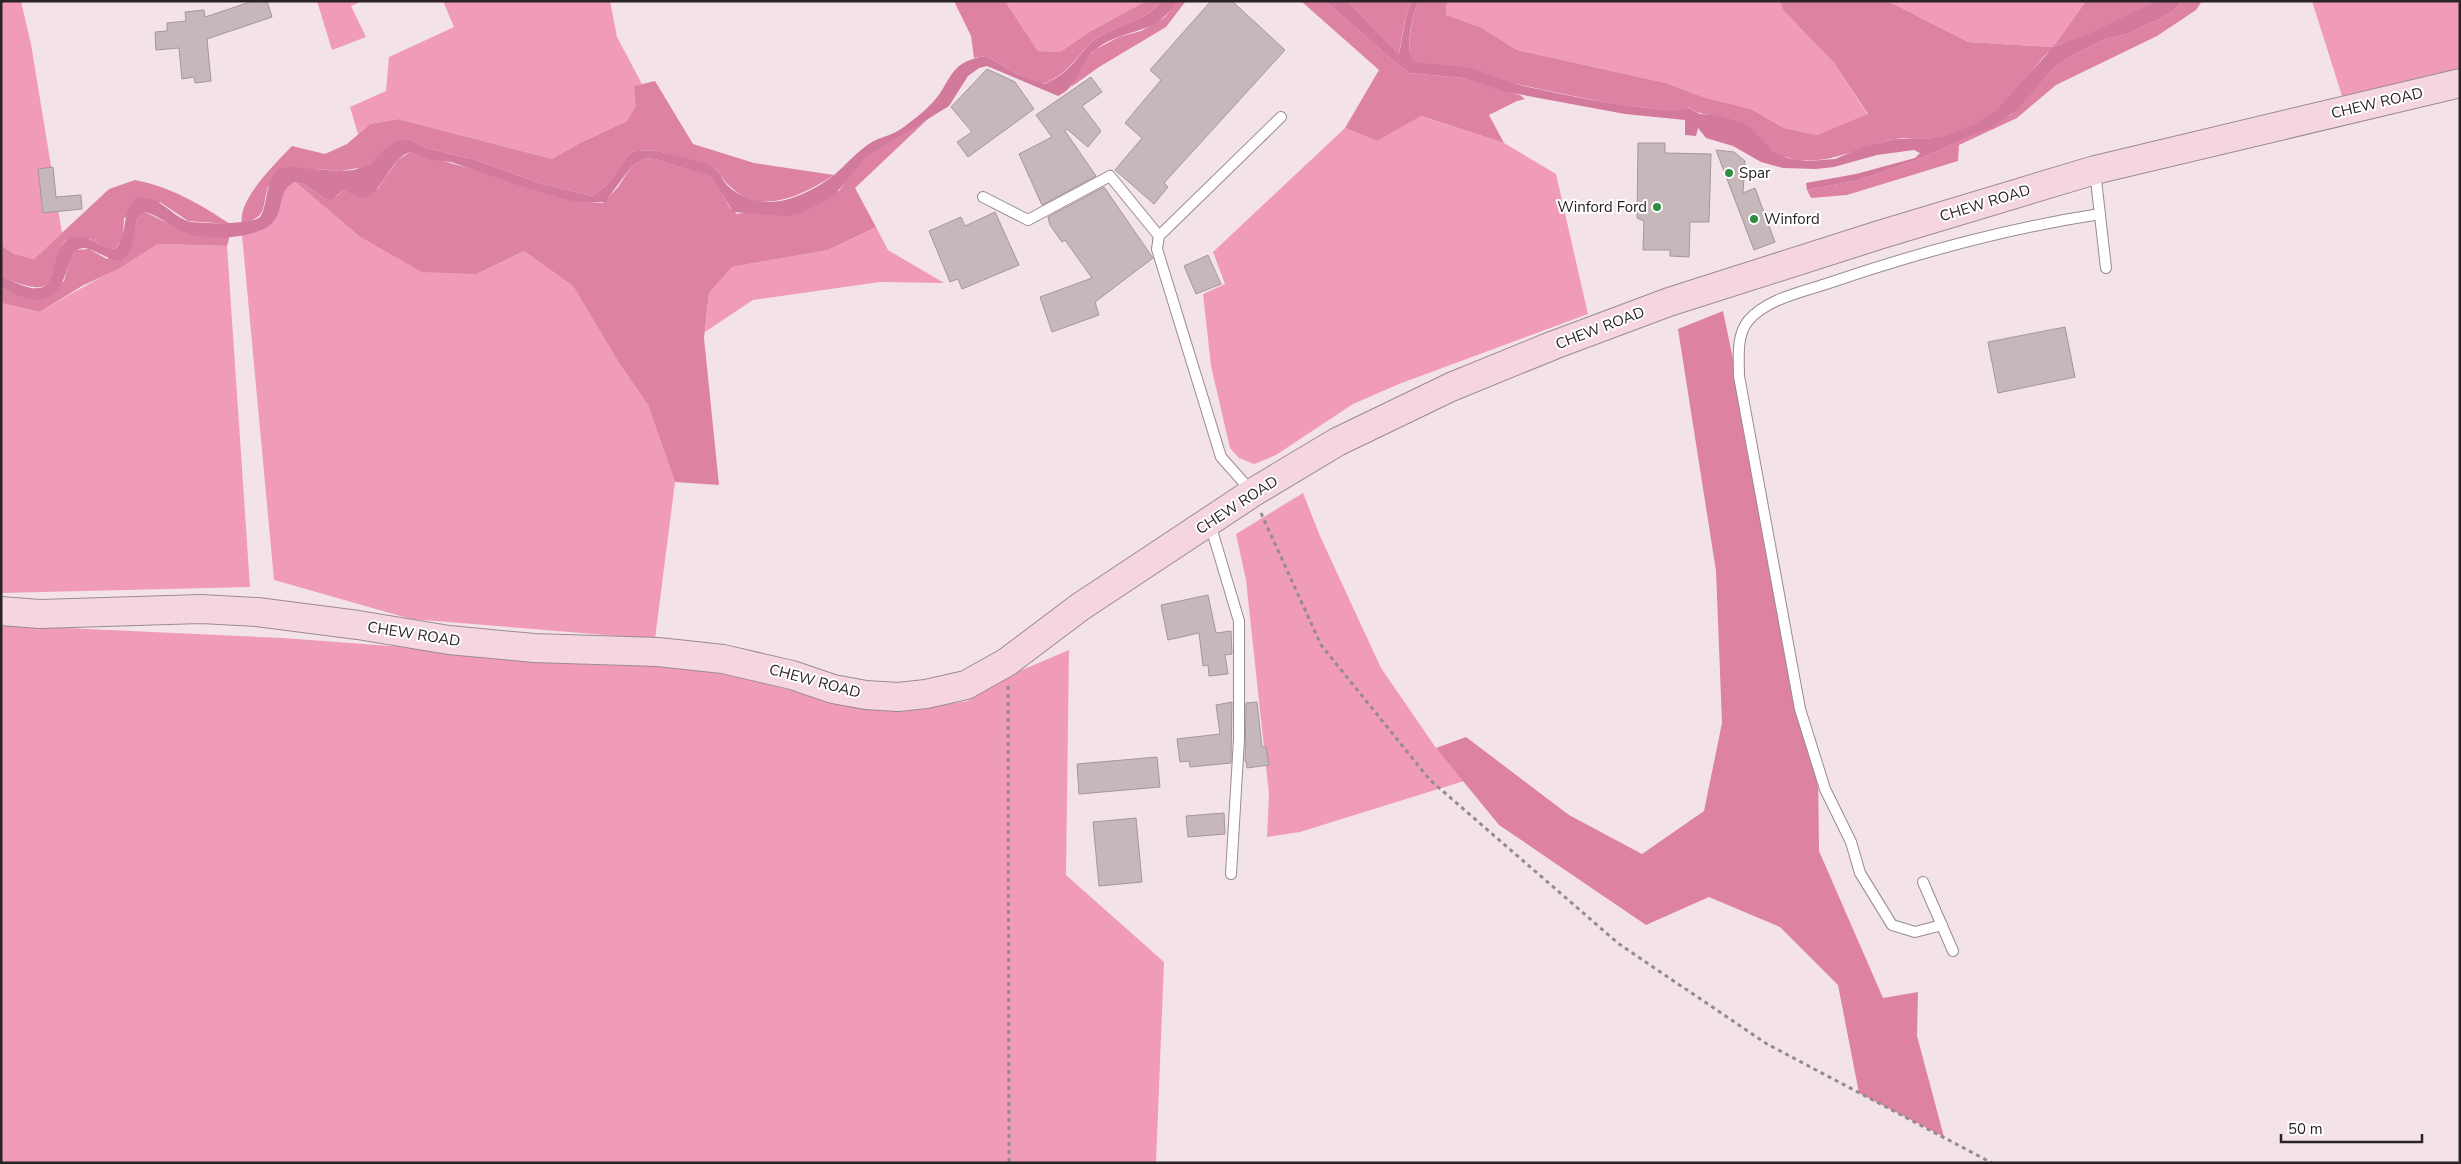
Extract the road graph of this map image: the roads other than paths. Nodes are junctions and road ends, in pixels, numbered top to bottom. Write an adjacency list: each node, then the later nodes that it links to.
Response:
1 (2460, 83): 3 (main road, CHEW ROAD)
2 (1281, 117): 6 (lane)
3 (2095, 170): 5 (lane); 8 (main road, CHEW ROAD)
4 (983, 197): 6 (lane)
5 (2100, 214): 7 (lane); 13 (lane)
6 (1158, 236): 8 (lane)
7 (2106, 268)
8 (1252, 493): 9 (main road, CHEW ROAD)
9 (1210, 523): 10 (main road, CHEW ROAD); 11 (lane)
10 (1, 611)
11 (1231, 874)
12 (1923, 882): 13 (lane)
13 (1942, 925): 14 (lane)
14 (1953, 951)

